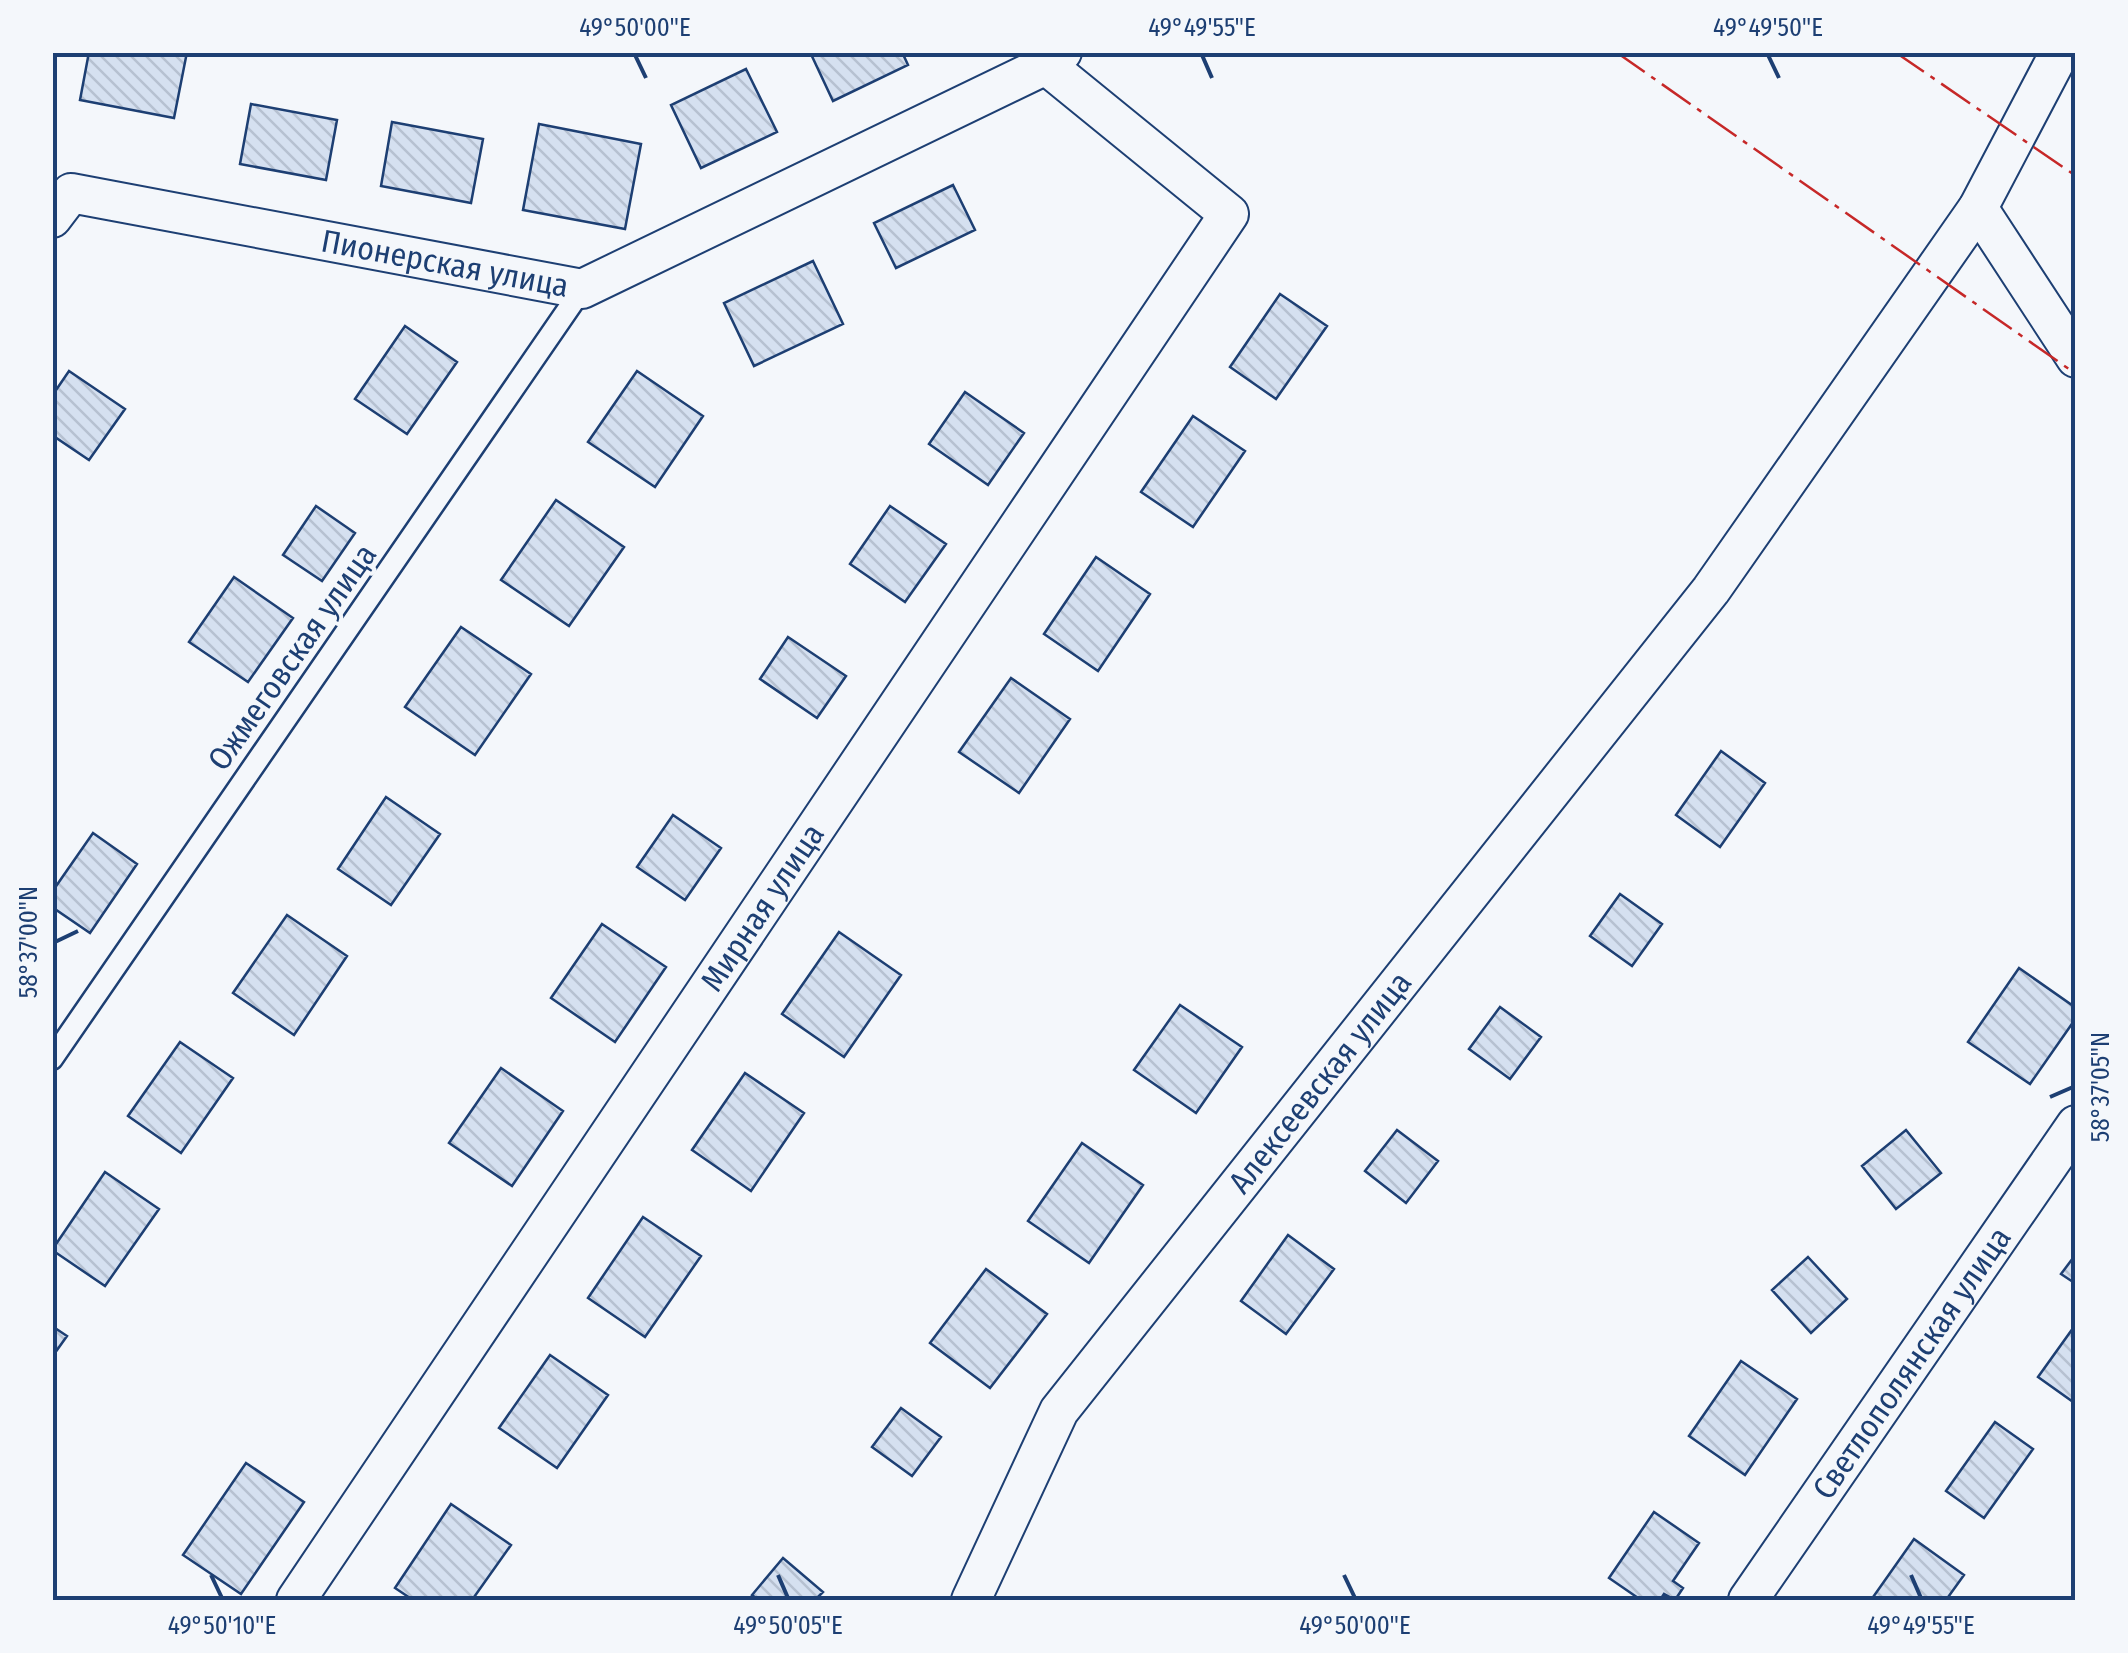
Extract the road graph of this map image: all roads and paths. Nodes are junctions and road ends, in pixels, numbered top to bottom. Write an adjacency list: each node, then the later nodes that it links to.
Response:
1 (2060, 52): 3 (street, Алексеевская улица)
2 (1054, 59): 5 (street, Пионерская улица); 9 (street, Мирная улица)
3 (1978, 208): 6 (street); 10 (street, Алексеевская улица)
4 (52, 218): 5 (street, Пионерская улица)
5 (582, 289): 7 (lane, Ожмеговская улица)
6 (2076, 358)
7 (52, 1058)
8 (2076, 1125): 11 (street, Светлополянская улица)
9 (296, 1600)
10 (971, 1600)
11 (1748, 1600)

